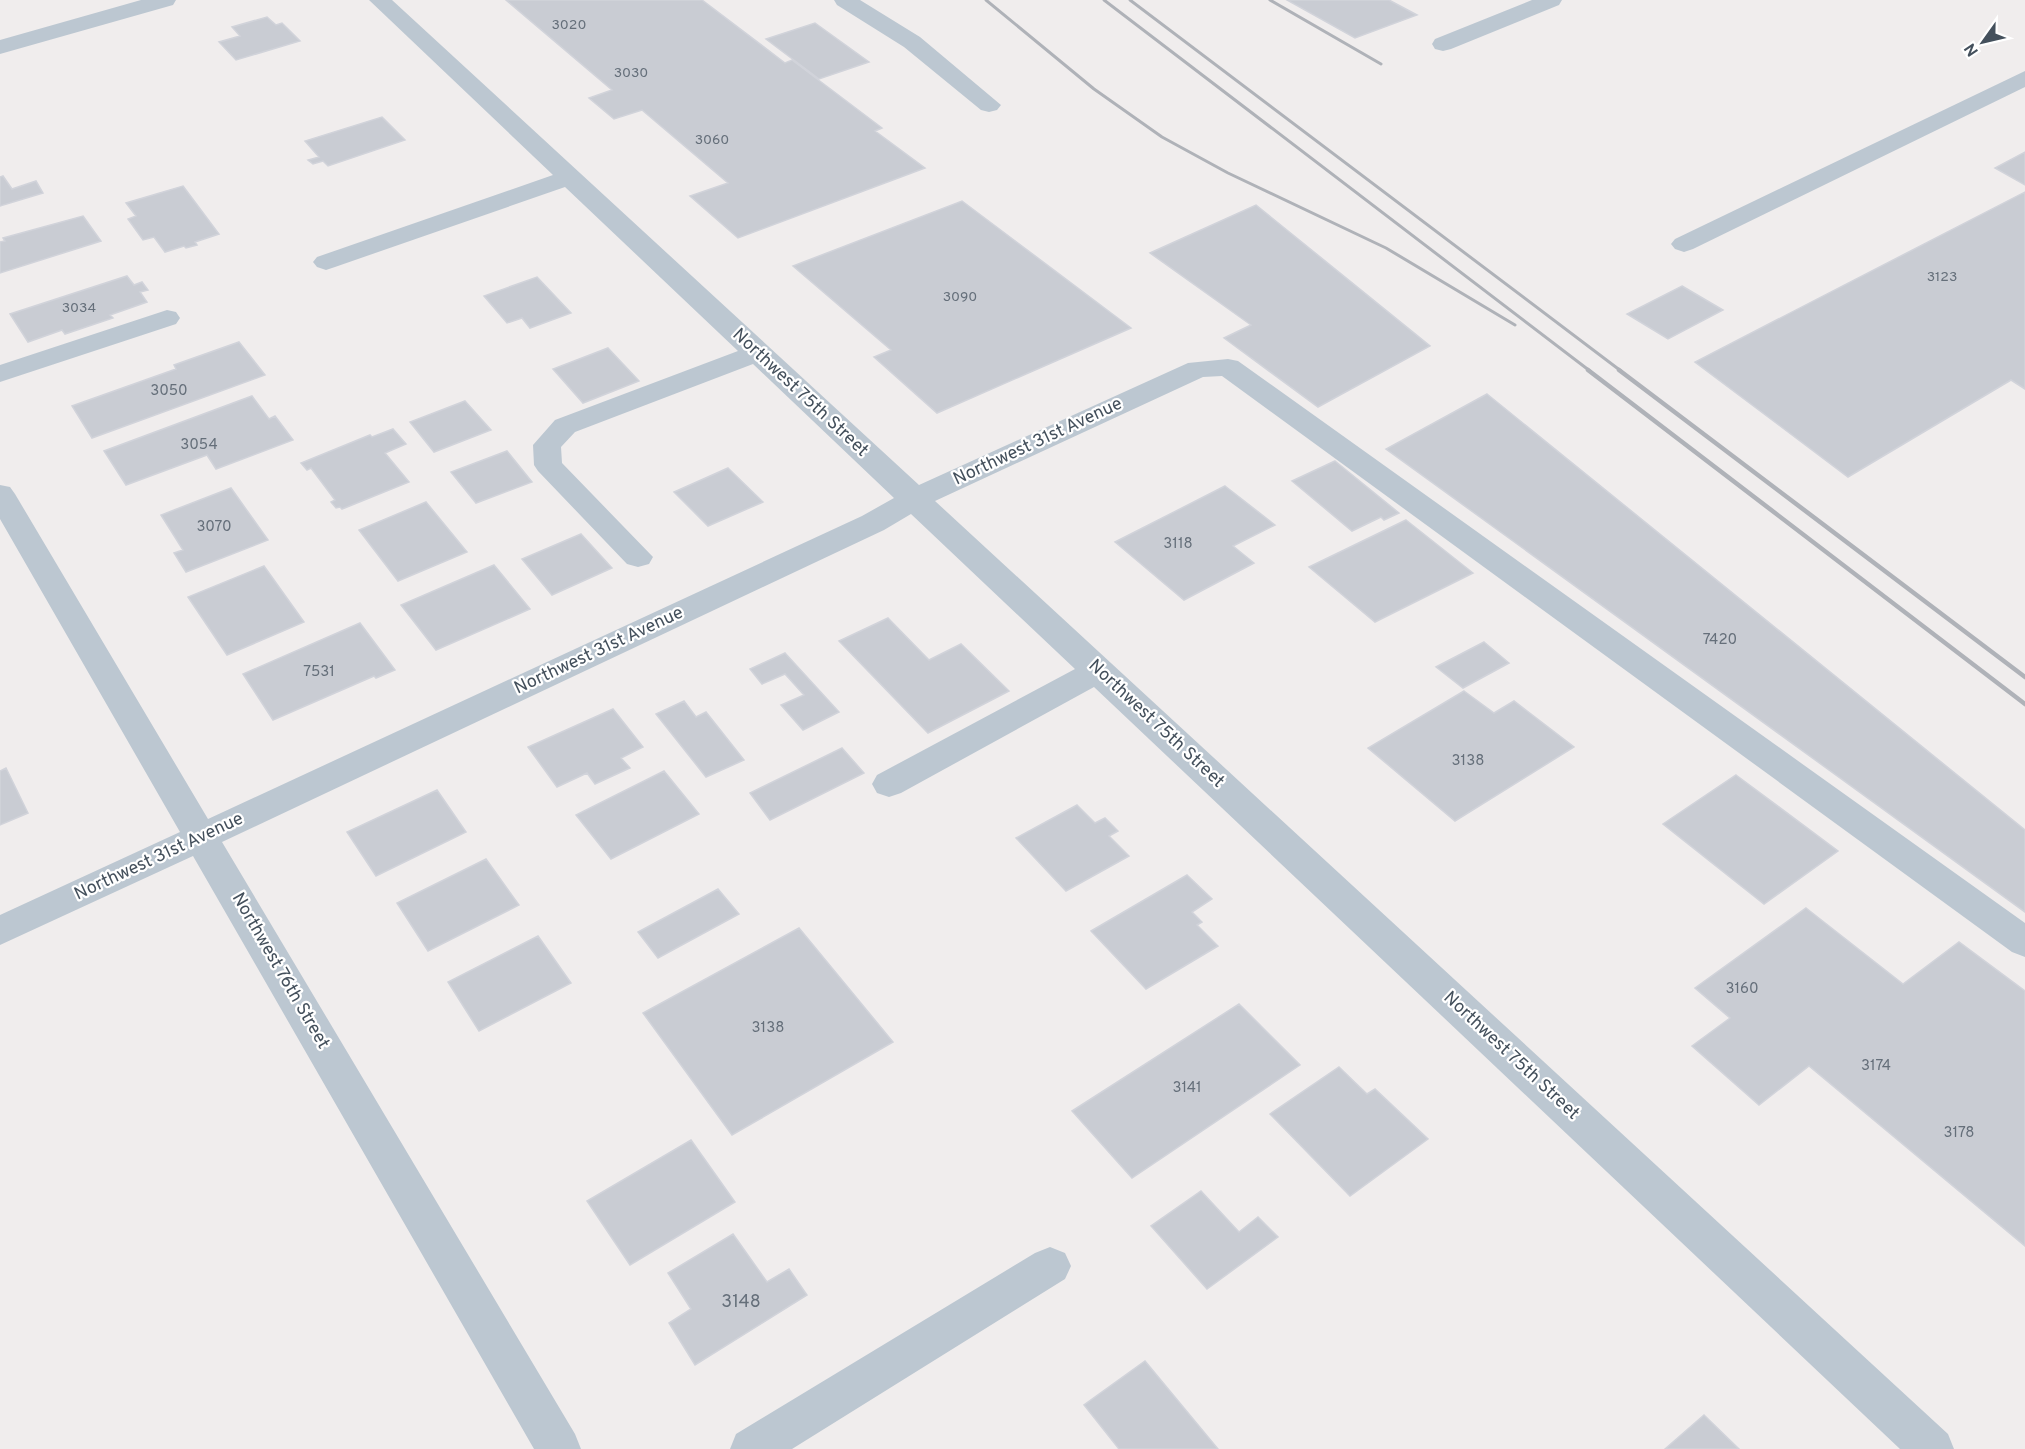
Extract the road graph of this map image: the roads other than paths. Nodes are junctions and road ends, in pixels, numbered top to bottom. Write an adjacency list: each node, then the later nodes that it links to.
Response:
1 (165, 0): 6 (street)
2 (380, 0): 9 (street, Northwest 75th Street)
3 (844, 0): 8 (street)
4 (1551, 0): 5 (street)
5 (1443, 44)
6 (0, 46)
7 (2025, 78): 10 (street)
8 (989, 105)
9 (570, 177): 11 (street); 13 (street, Northwest 75th Street)
10 (1684, 244)
11 (326, 262)
12 (167, 318): 14 (street)
13 (757, 353): 16 (street, Northwest 75th Street); 17 (street)
14 (0, 374)
15 (0, 494): 20 (street, Northwest 76th Street)
16 (914, 499): 18 (street, Northwest 75th Street); 20 (street, Northwest 31st Avenue); 22 (street, Northwest 31st Avenue)
17 (638, 557)
18 (1098, 670): 19 (street); 26 (street, Northwest 75th Street)
19 (889, 784)
20 (202, 837): 21 (street, Northwest 31st Avenue); 24 (street, Northwest 76th Street)
21 (0, 931)
22 (2025, 942)
23 (1050, 1266): 25 (street)
24 (559, 1449)
25 (752, 1449)
26 (1932, 1449)

